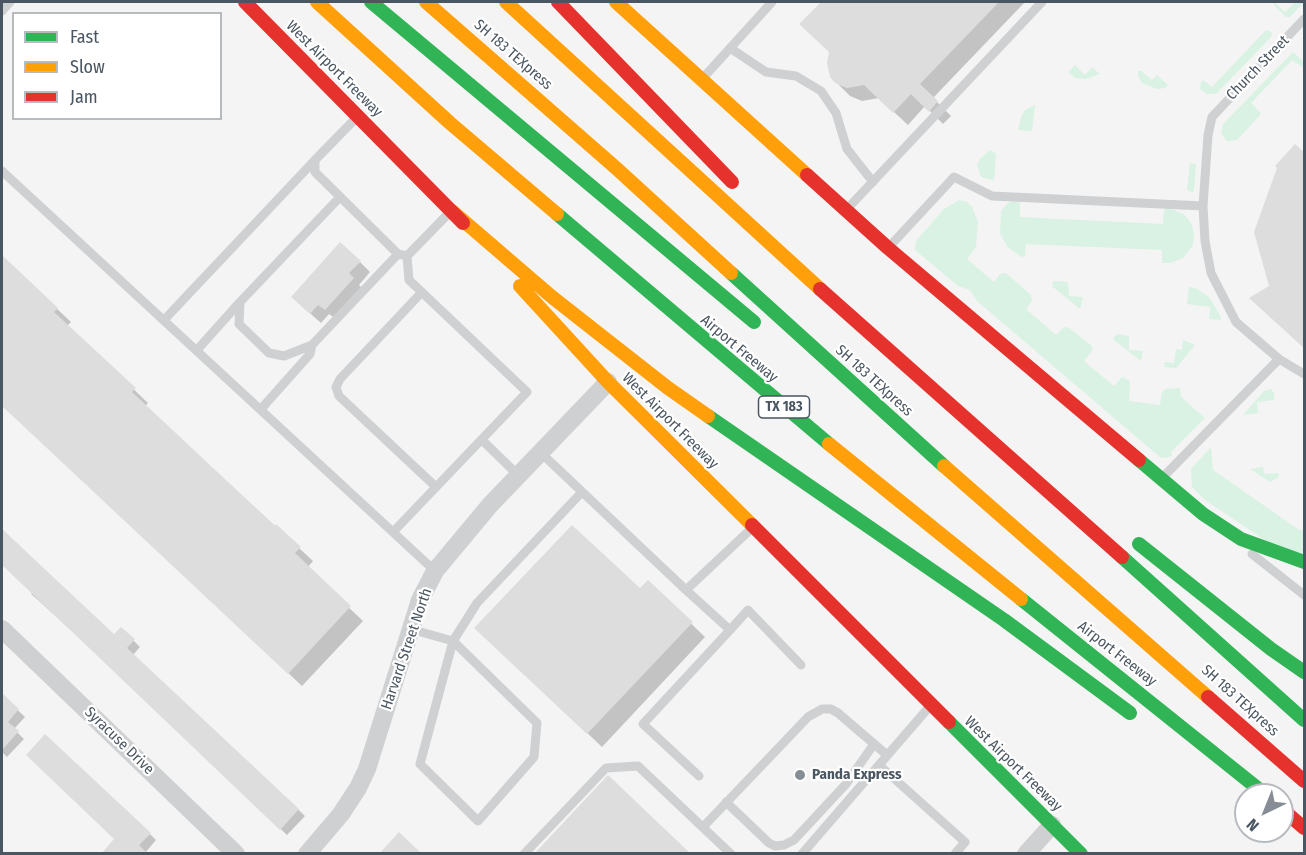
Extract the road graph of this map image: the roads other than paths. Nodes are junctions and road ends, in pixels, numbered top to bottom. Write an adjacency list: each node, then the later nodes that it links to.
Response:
1 (10, 2): 11 (lane)
2 (245, 2): 15 (main road, West Airport Freeway)
3 (317, 2): 70 (main road, Airport Freeway / TX 183)
4 (371, 2): 29 (main road)
5 (426, 2): 39 (main road, SH 183 TEXpress)
6 (506, 2): 25 (main road)
7 (558, 2): 25 (main road)
8 (616, 2): 14 (main road)
9 (772, 2): 13 (lane)
10 (1042, 2): 18 (lane)
11 (2, 11)
12 (1305, 19): 20 (lane, Church Street)
13 (730, 48): 14 (lane); 18 (lane)
14 (702, 80): 22 (main road)
15 (359, 116): 16 (lane); 21 (main road, West Airport Freeway)
16 (315, 160): 19 (lane); 28 (lane)
17 (2, 171): 28 (lane)
18 (873, 182): 22 (lane)
19 (340, 197): 24 (lane); 27 (lane)
20 (1203, 206): 23 (lane); 32 (lane)
21 (452, 210): 24 (lane); 34 (main road, West Airport Freeway); 62 (main road)
22 (846, 211): 23 (main road)
23 (888, 248): 42 (main road)
24 (402, 255): 26 (lane); 30 (lane)
25 (787, 260): 41 (main road)
26 (422, 292): 37 (lane); 43 (lane)
27 (240, 302): 30 (lane); 31 (lane)
28 (164, 320): 31 (lane)
29 (761, 328)
30 (312, 345): 36 (lane)
31 (197, 350): 36 (lane)
32 (1279, 359): 33 (lane); 42 (lane)
33 (1305, 374)
34 (608, 382): 38 (street, Harvard Street North); 46 (main road, West Airport Freeway)
35 (860, 408): 39 (main road)
36 (261, 409): 47 (lane)
37 (482, 440): 40 (lane); 43 (lane)
38 (540, 452): 40 (street, Harvard Street North); 44 (lane)
39 (951, 471): 68 (main road, SH 183 TEXpress)
40 (518, 475): 51 (street, Harvard Street North)
41 (1036, 479): 45 (main road); 61 (main road)
42 (1160, 479): 49 (main road)
43 (436, 487): 47 (lane)
44 (582, 492): 52 (lane); 57 (lane)
45 (1102, 521)
46 (752, 528): 52 (lane); 60 (main road, West Airport Freeway)
47 (394, 531): 51 (lane)
48 (1131, 539): 59 (main road)
49 (1241, 539): 50 (main road); 53 (lane)
50 (1305, 562)
51 (435, 571): 55 (street, Harvard Street North)
52 (686, 590): 56 (lane)
53 (1305, 595)
54 (2, 629): 74 (street, Syracuse Drive)
55 (410, 629): 57 (lane); 75 (street, Harvard Street North)
56 (730, 630): 58 (lane); 67 (lane)
57 (453, 640): 57 (lane)
58 (801, 665)
59 (1305, 672)
60 (930, 706): 64 (lane); 72 (main road, West Airport Freeway)
61 (1305, 720)
62 (1143, 723)
63 (874, 744): 64 (lane); 71 (lane); 71 (lane)
64 (887, 756): 66 (lane)
65 (1197, 757): 69 (main road)
66 (879, 765): 78 (lane); 79 (lane)
67 (699, 776)
68 (1305, 781)
69 (1244, 783)
70 (1250, 783)
71 (726, 802): 73 (lane)
72 (1052, 825): 80 (street); 81 (main road, West Airport Freeway)
73 (703, 827): 76 (lane); 77 (lane)
74 (236, 854)
75 (307, 854)
76 (524, 854)
77 (731, 854)
78 (802, 854)
79 (955, 854)
80 (1026, 854)
81 (1081, 854)

